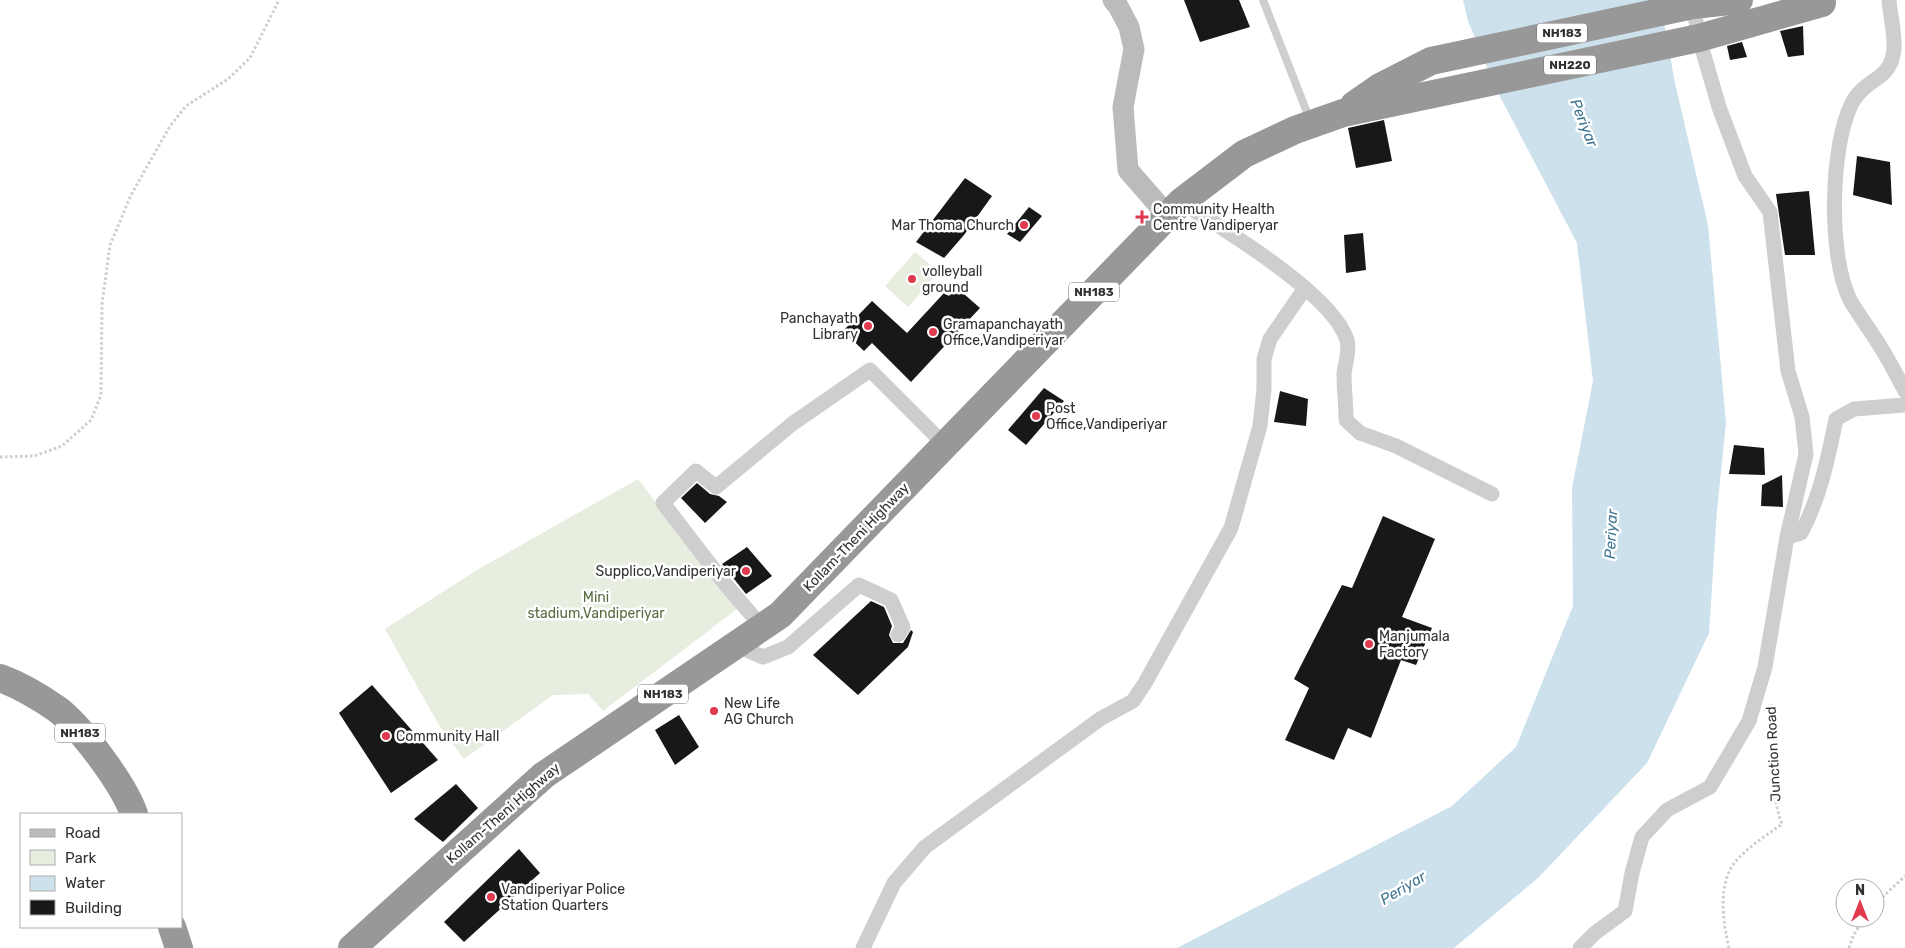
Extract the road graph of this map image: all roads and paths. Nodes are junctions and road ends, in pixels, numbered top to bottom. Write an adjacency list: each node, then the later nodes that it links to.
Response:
1 (279, 0): 17 (path)
2 (1113, 0): 12 (street)
3 (1263, 0): 11 (lane)
4 (1739, 0): 7 (highway, NH183)
5 (1762, 0): 8 (highway)
6 (1889, 0): 14 (street)
7 (1690, 2): 9 (street); 10 (highway, NH220 / NH183)
8 (1829, 2): 9 (highway, NH220)
9 (1699, 38): 10 (highway, NH220); 19 (street)
10 (1342, 113): 11 (highway, Kollam-Theni Highway / NH183)
11 (1311, 124): 12 (highway, Kollam-Theni Highway / NH183)
12 (1175, 209): 13 (street); 16 (highway, Kollam-Theni Highway / NH183)
13 (1305, 288): 18 (street); 32 (street)
14 (1905, 391)
15 (1905, 405): 19 (street)
16 (956, 431): 20 (highway, Kollam-Theni Highway / NH183); 20 (street)
17 (0, 458)
18 (1492, 494)
19 (1786, 536): 24 (street)
20 (762, 627): 22 (highway, Kollam-Theni Highway / NH183)
21 (898, 635): 22 (street)
22 (736, 645): 31 (highway, Kollam-Theni Highway / NH183)
23 (0, 678): 25 (highway, NH183)
24 (1758, 688): 33 (street); 34 (path, Junction Road)
25 (134, 813)
26 (1905, 876): 27 (path)
27 (1885, 895)
28 (172, 928): 30 (highway)
29 (1858, 928): 35 (path)
30 (179, 948)
31 (352, 948)
32 (863, 948)
33 (1580, 948)
34 (1729, 948)
35 (1849, 948)

